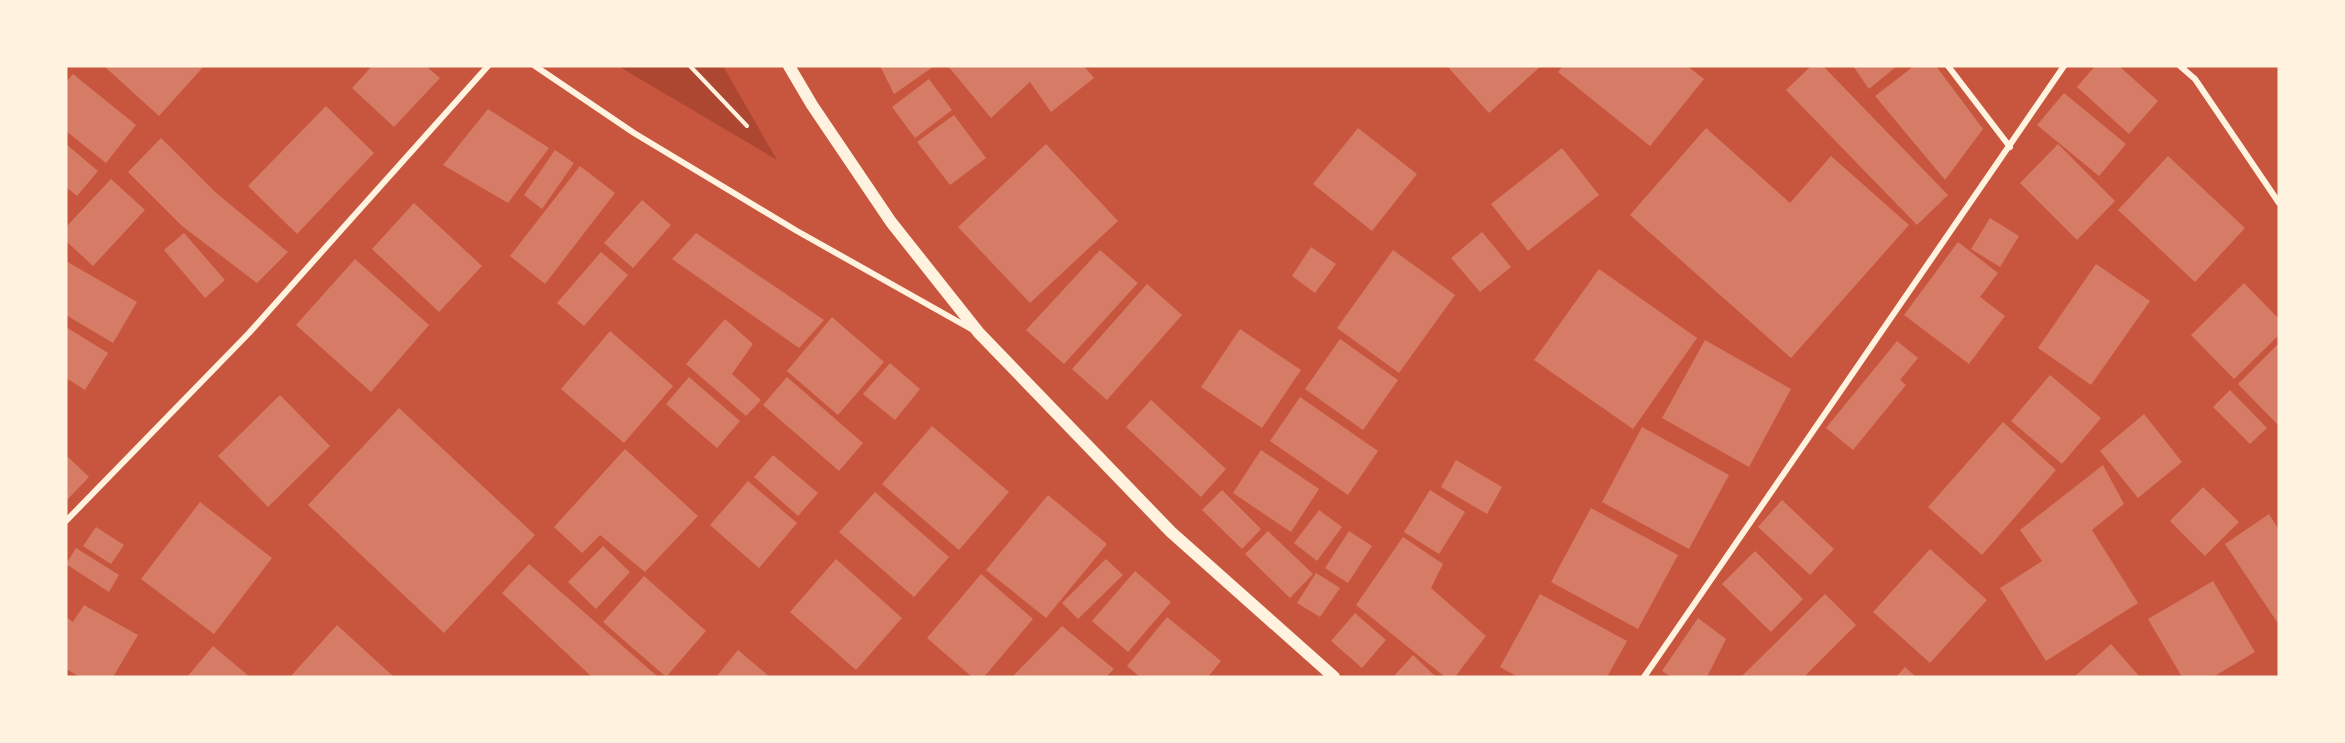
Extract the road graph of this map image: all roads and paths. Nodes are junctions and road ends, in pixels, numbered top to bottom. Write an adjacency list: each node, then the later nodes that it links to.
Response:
1 (488, 66): 12 (street)
2 (535, 66): 11 (street)
3 (690, 66): 8 (path)
4 (789, 66): 11 (main road)
5 (1948, 66): 9 (street)
6 (2064, 66): 9 (street)
7 (2180, 66): 10 (street)
8 (747, 126)
9 (2010, 147): 14 (street)
10 (2279, 203)
11 (982, 337): 13 (main road)
12 (66, 521)
13 (1334, 677)
14 (1644, 677)

